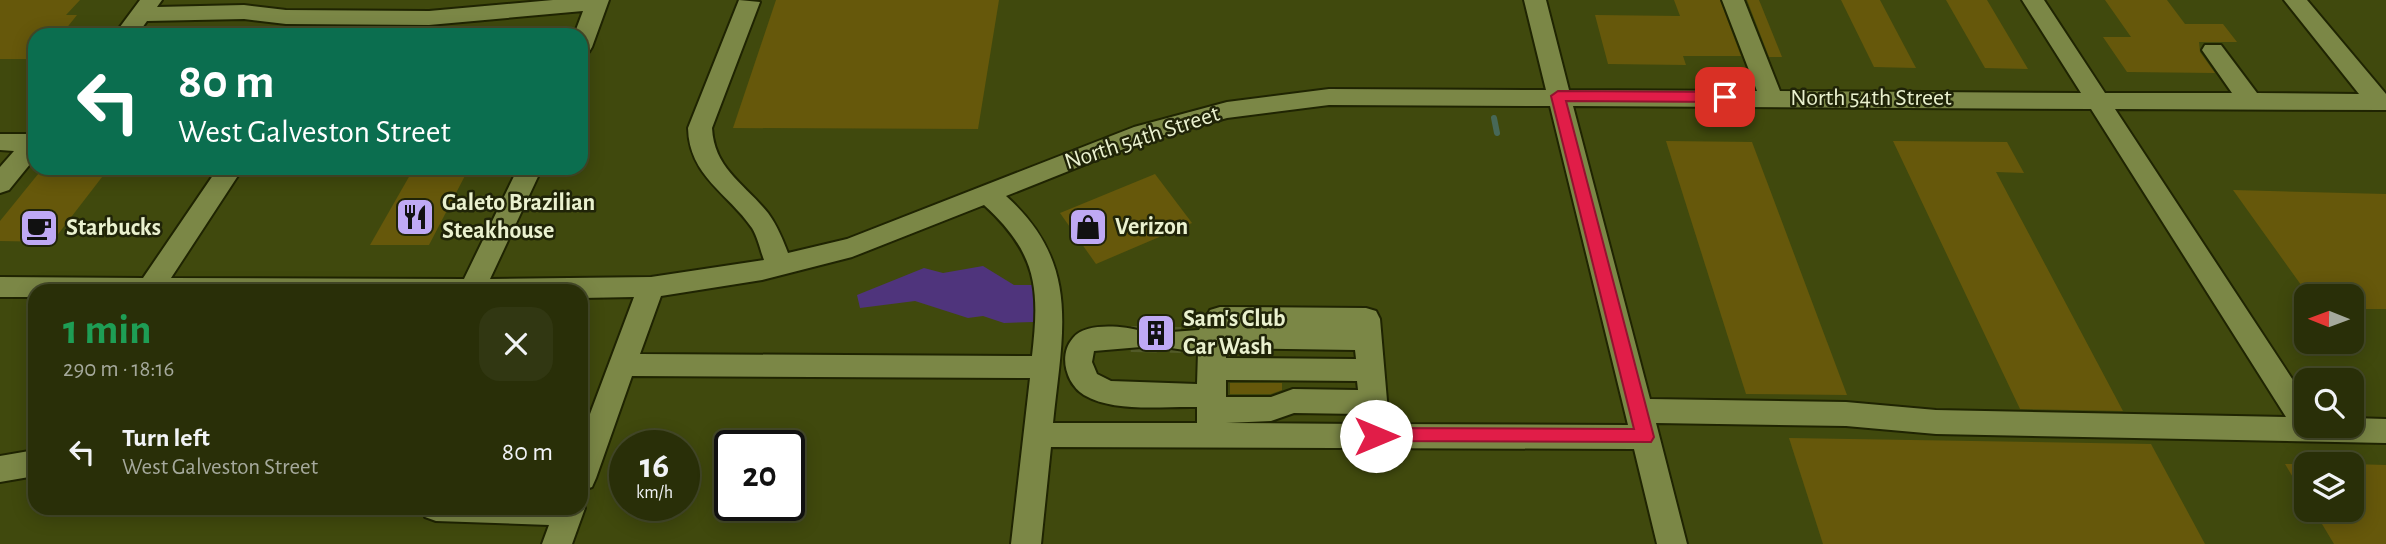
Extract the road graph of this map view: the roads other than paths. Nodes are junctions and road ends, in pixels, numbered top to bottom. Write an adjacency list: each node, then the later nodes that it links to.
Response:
1 (1535, 0): 11 (street)
2 (1733, 0): 12 (street)
3 (2033, 0): 13 (street)
4 (2295, 0): 15 (street)
5 (597, 1): 7 (street); 9 (street)
6 (749, 2): 23 (street)
7 (147, 7): 8 (street)
8 (130, 28)
9 (588, 28)
10 (2213, 50): 14 (street)
11 (1558, 96): 12 (street, North 54th Street); 22 (street, North 54th Street); 37 (street)
12 (1771, 98): 13 (street, North 54th Street)
13 (2096, 100): 14 (street, North 54th Street); 36 (street)
14 (2250, 101): 15 (street, North 54th Street)
15 (2382, 102)
16 (0, 142): 17 (street)
17 (28, 142)
18 (28, 150): 21 (street)
19 (226, 175): 24 (street)
20 (527, 175): 25 (street)
21 (0, 184)
22 (987, 194): 23 (street, North 54th Street); 34 (street)
23 (779, 266): 28 (street, North 54th Street)
24 (153, 284)
25 (475, 284)
26 (0, 287): 27 (street, North 54th Street)
27 (28, 287)
28 (651, 288): 29 (street, North 54th Street); 32 (street)
29 (588, 289)
30 (1131, 339): 35 (street)
31 (1181, 340): 35 (street)
32 (623, 365): 34 (street); 43 (street)
33 (1370, 365): 35 (street); 35 (street); 35 (street); 42 (street)
34 (1044, 367): 41 (street)
35 (1211, 373): 41 (street); 42 (street)
36 (2294, 403)
37 (1642, 424): 38 (street); 42 (street); 49 (street)
38 (2294, 425)
39 (2364, 429): 40 (street)
40 (2386, 430)
41 (1038, 435): 48 (street)
42 (1376, 436)
43 (588, 459)
44 (28, 464): 45 (street)
45 (0, 469)
46 (567, 515): 47 (street)
47 (557, 544)
48 (1026, 544)
49 (1672, 544)

